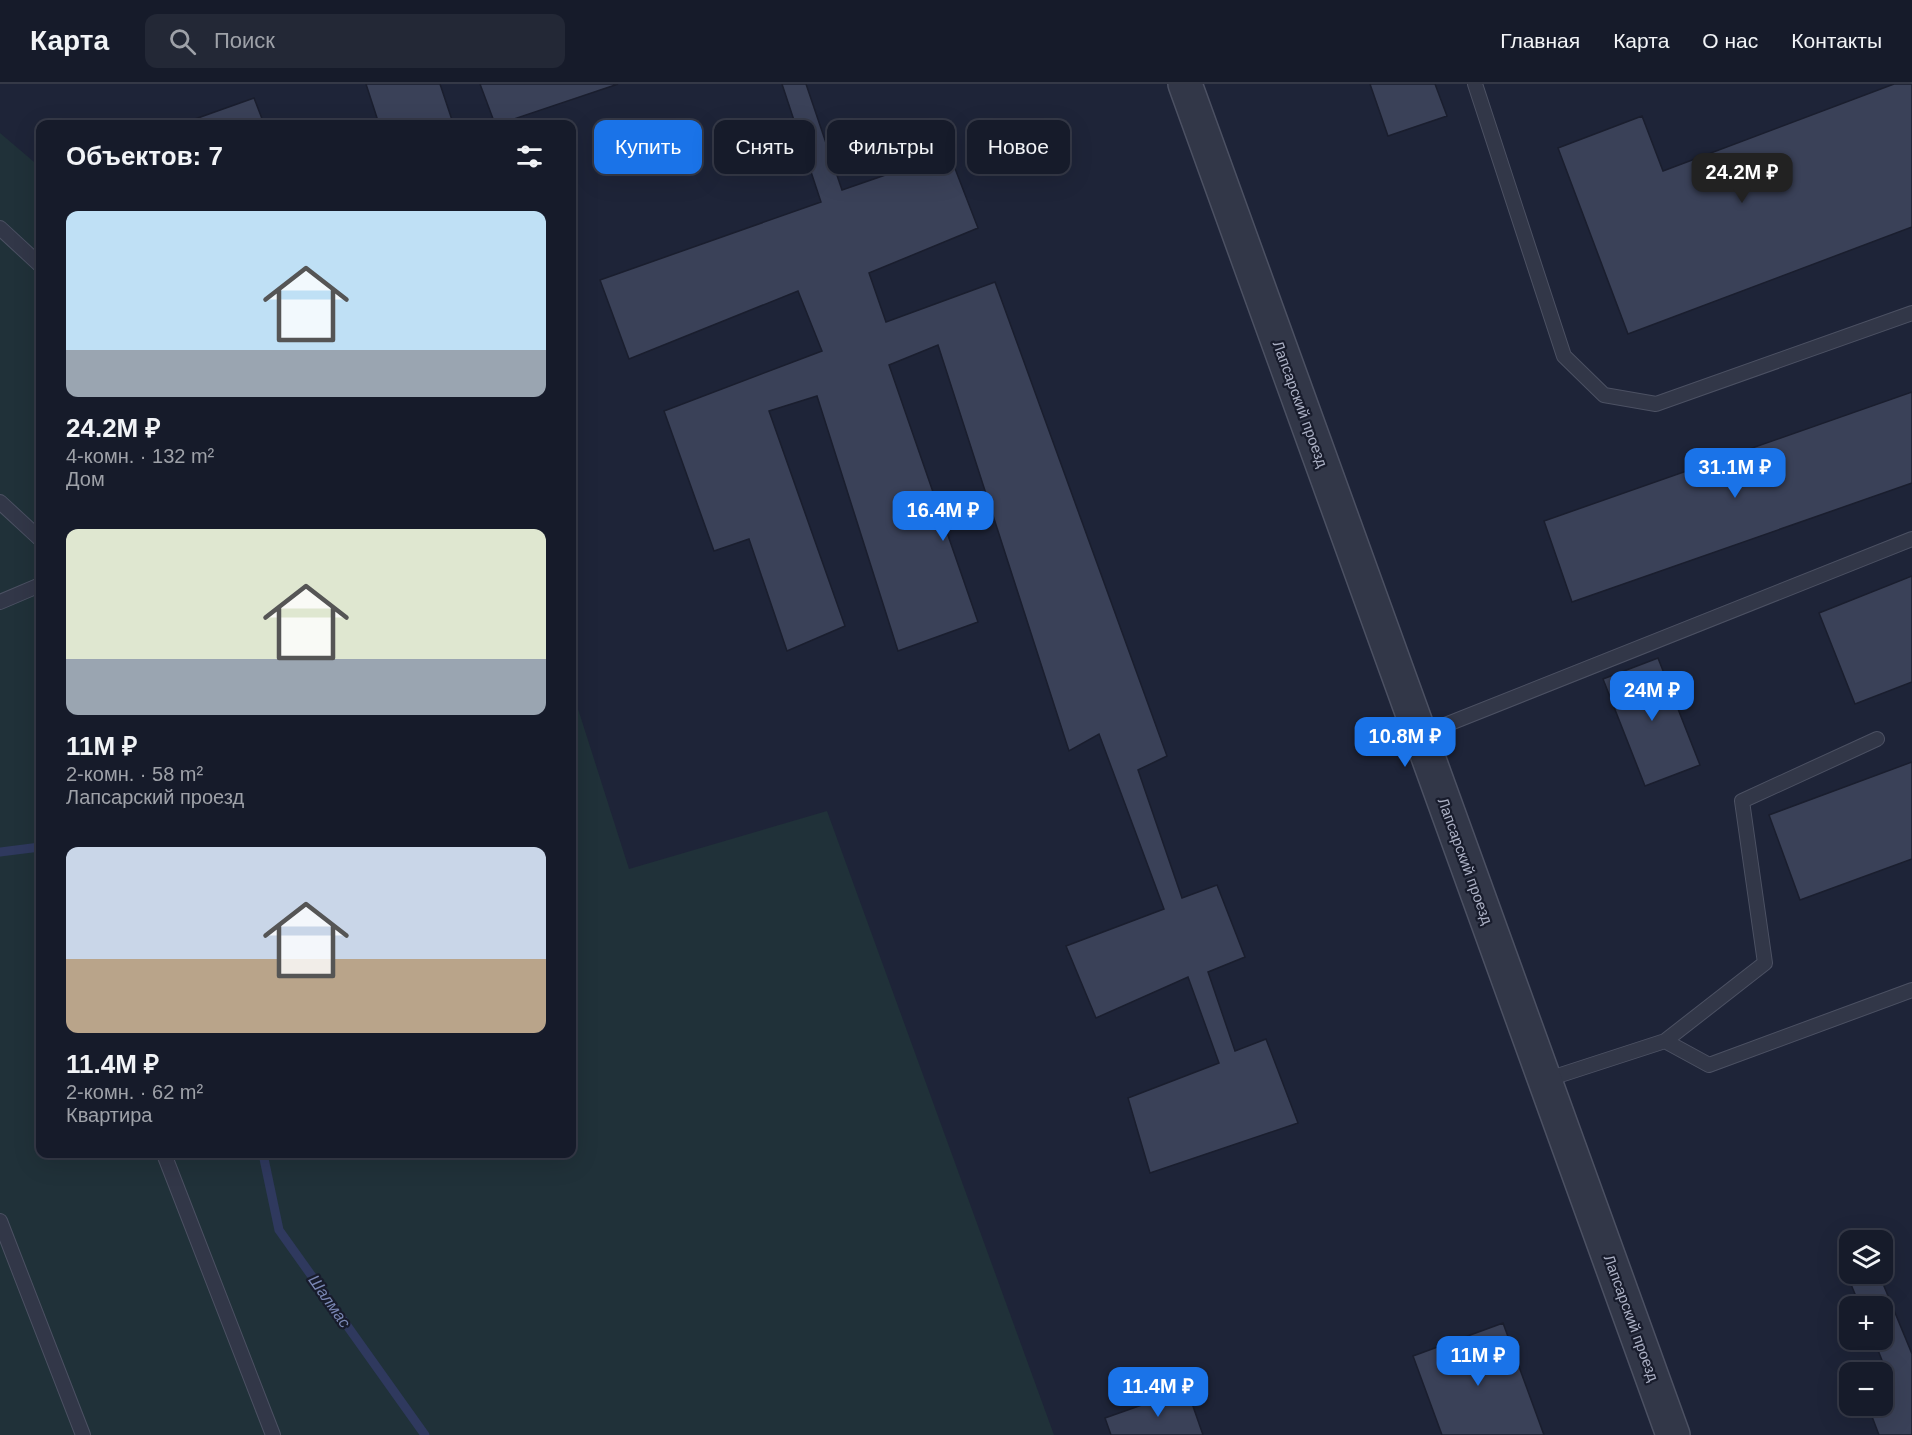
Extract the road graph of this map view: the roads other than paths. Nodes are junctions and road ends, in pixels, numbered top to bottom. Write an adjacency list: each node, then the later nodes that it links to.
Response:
1 (1185, 84): 11 (street, Лапсарский проезд)
2 (1476, 84): 5 (lane)
3 (0, 228): 4 (lane)
4 (36, 261)
5 (1912, 313)
6 (0, 502): 7 (lane)
7 (36, 535)
8 (1912, 539): 11 (lane)
9 (36, 587): 10 (lane)
10 (0, 602)
11 (1420, 735): 15 (street, Лапсарский проезд)
12 (1877, 739): 14 (lane)
13 (1912, 990): 14 (lane)
14 (1665, 1041): 15 (lane)
15 (1545, 1080): 20 (street, Лапсарский проезд)
16 (166, 1158): 19 (lane)
17 (0, 1221): 18 (lane)
18 (82, 1435)
19 (273, 1435)
20 (1673, 1435)

